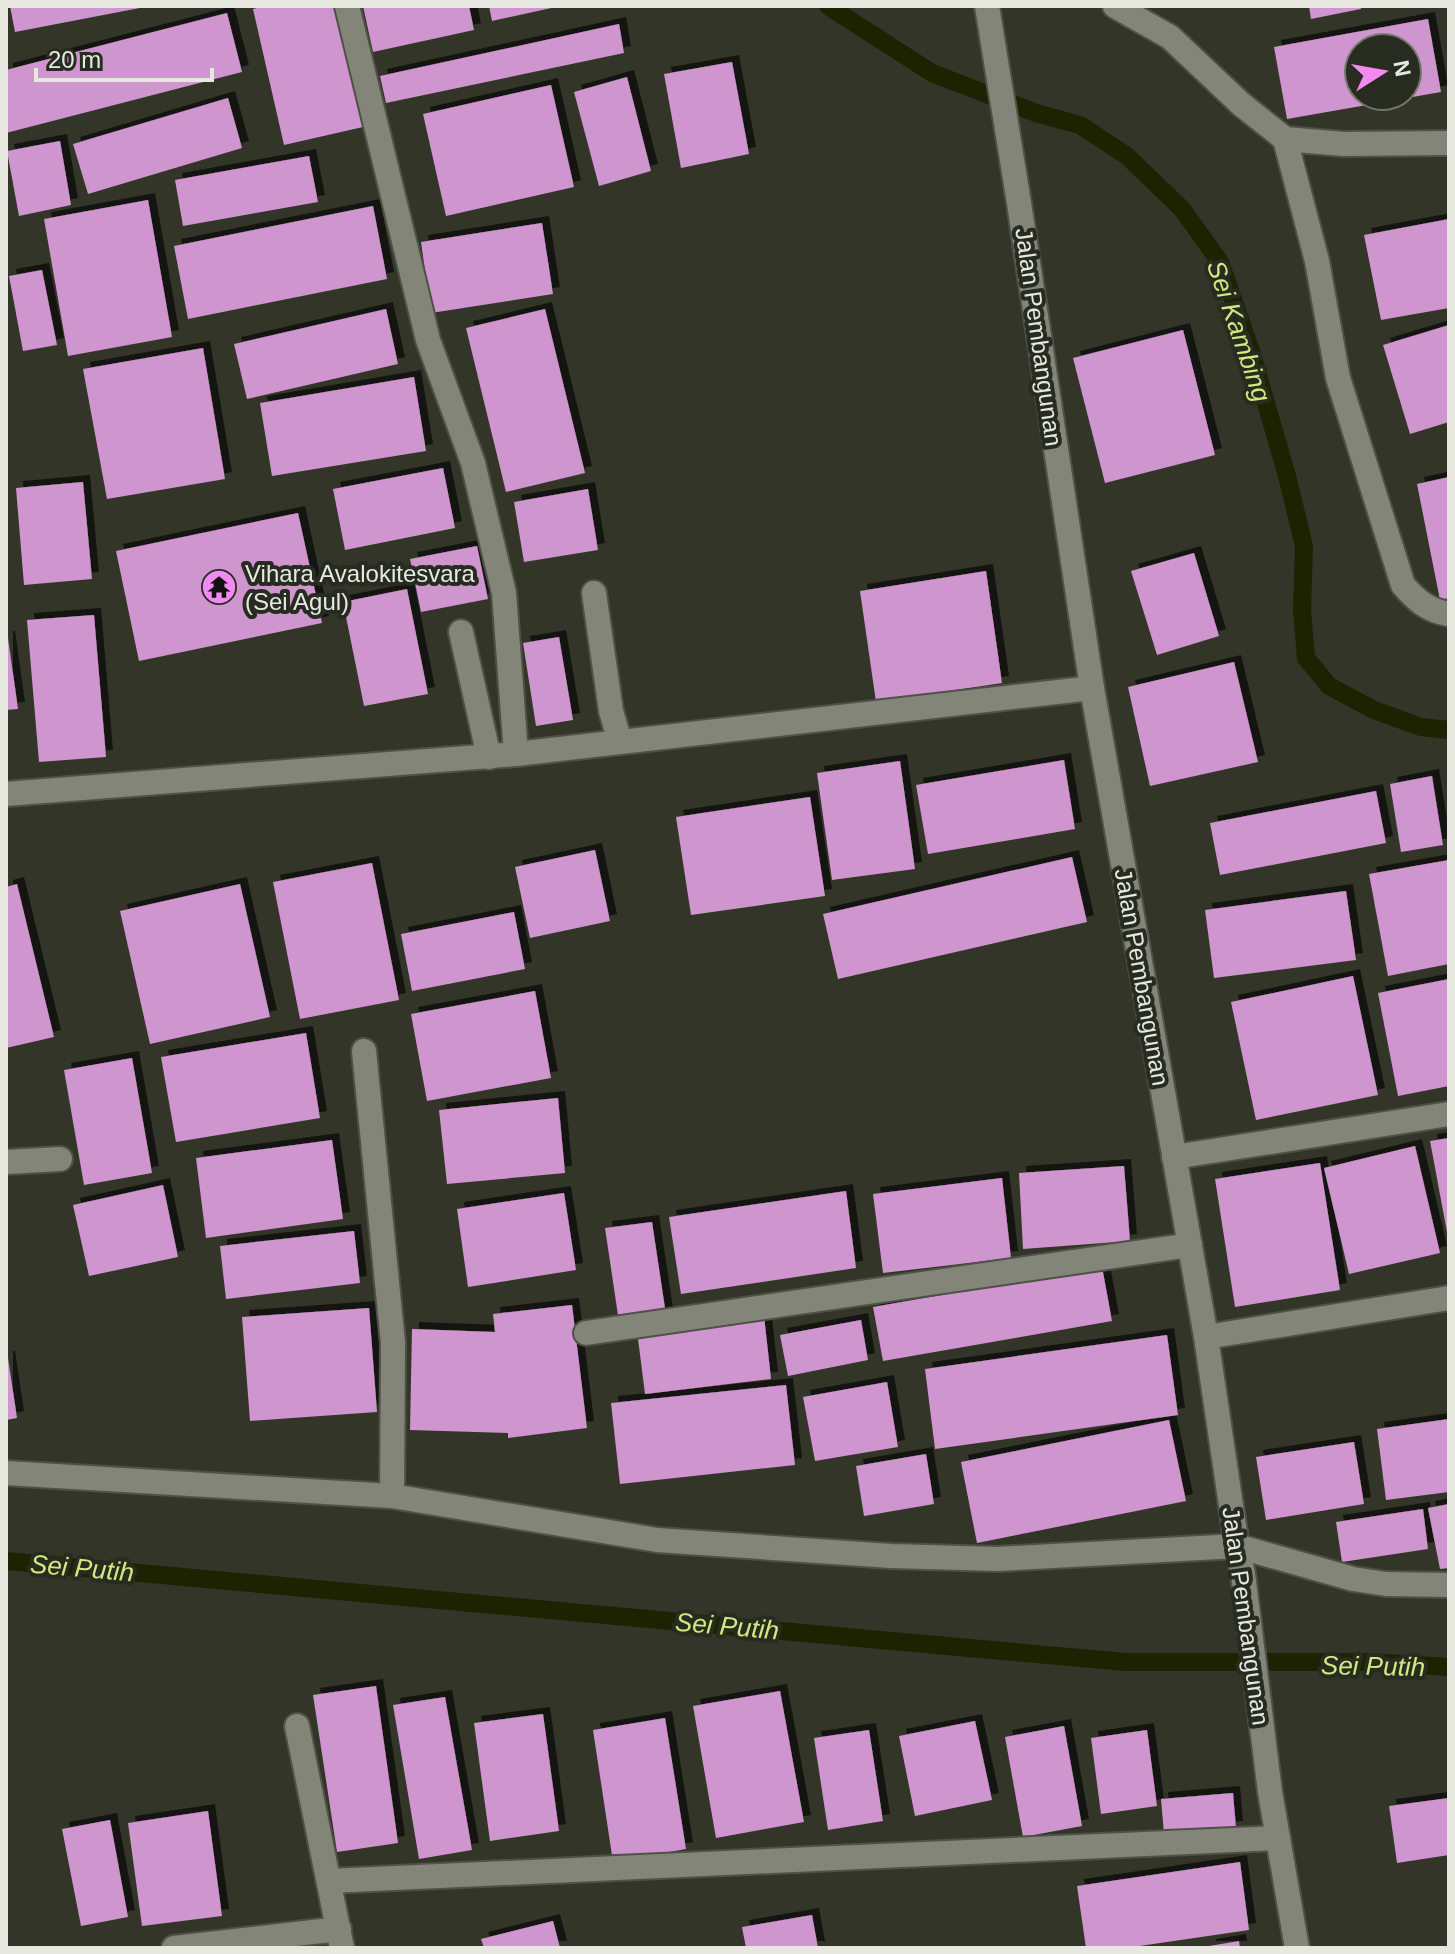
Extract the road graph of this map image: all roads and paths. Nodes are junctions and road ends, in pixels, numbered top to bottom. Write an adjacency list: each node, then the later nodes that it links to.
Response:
1 (347, 6): 11 (street)
2 (987, 6): 9 (street, Jalan Pembangunan)
3 (1115, 6): 4 (street)
4 (1285, 139): 5 (street); 7 (street)
5 (1449, 143)
6 (594, 593): 10 (street)
7 (1449, 614)
8 (461, 632): 12 (street)
9 (1092, 688): 10 (street); 16 (street, Jalan Pembangunan)
10 (620, 742): 11 (street)
11 (516, 754): 12 (street)
12 (489, 757): 13 (street)
13 (6, 794)
14 (364, 1051): 24 (street)
15 (1449, 1114): 16 (street)
16 (1174, 1157): 19 (street, Jalan Pembangunan)
17 (60, 1159): 18 (street)
18 (6, 1162)
19 (1190, 1245): 21 (street); 22 (street, Jalan Pembangunan)
20 (1449, 1298): 22 (street)
21 (586, 1333)
22 (1206, 1337): 25 (street, Jalan Pembangunan)
23 (6, 1473): 24 (street)
24 (392, 1496): 25 (street)
25 (1237, 1546): 26 (street); 28 (street, Jalan Pembangunan)
26 (1449, 1585)
27 (297, 1726): 29 (street)
28 (1278, 1838): 29 (street); 32 (street, Jalan Pembangunan)
29 (329, 1881): 30 (street)
30 (340, 1938): 31 (street)
31 (174, 1948)
32 (1297, 1948)

